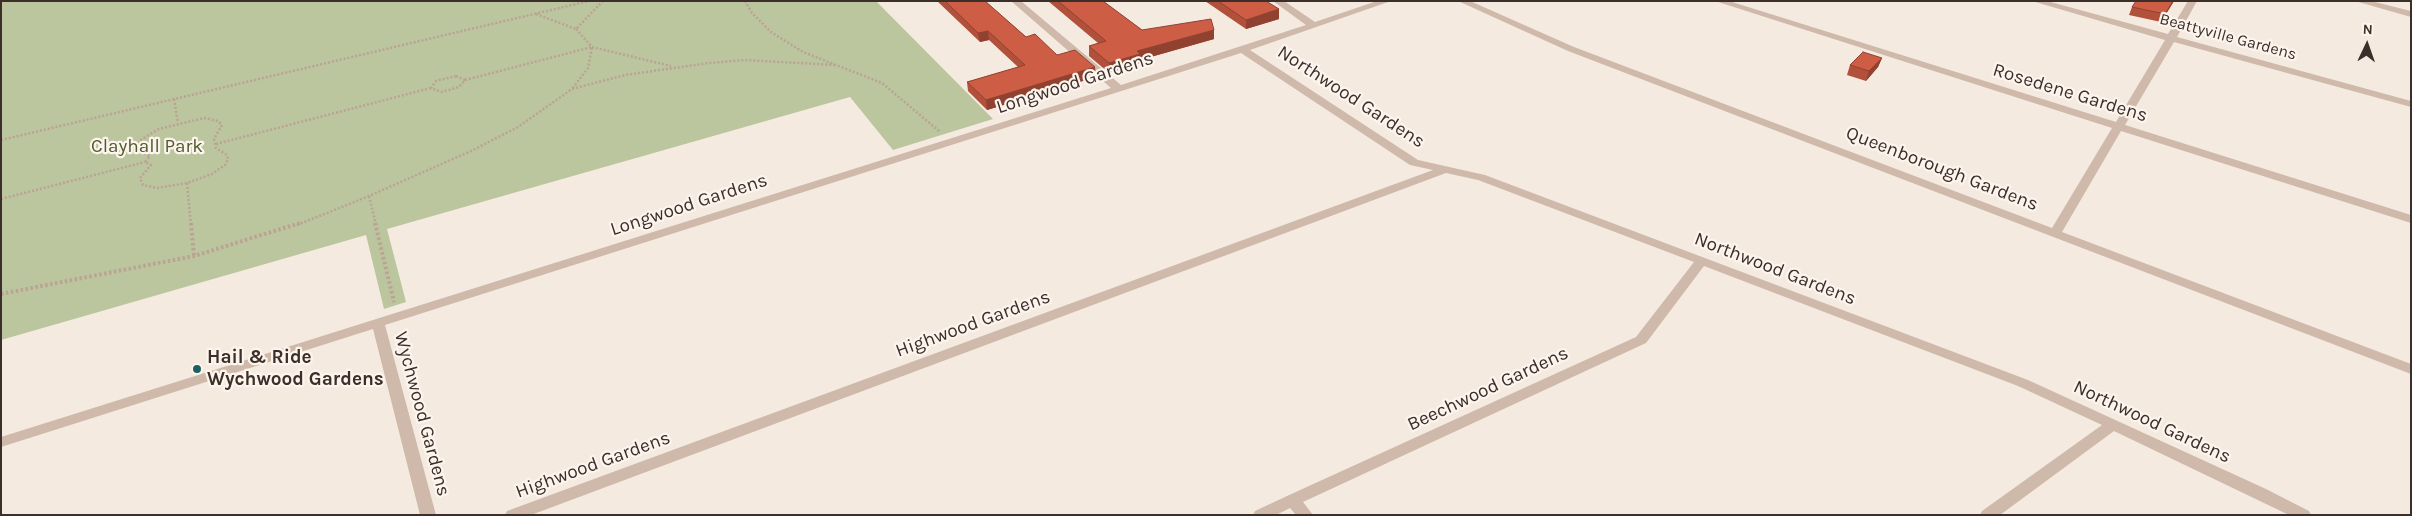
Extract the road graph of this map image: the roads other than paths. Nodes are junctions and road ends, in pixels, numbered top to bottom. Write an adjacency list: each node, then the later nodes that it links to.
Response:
1 (1015, 1): 13 (street)
2 (1276, 1): 10 (street)
3 (1387, 1): 10 (street)
4 (1462, 1): 18 (street, Queenborough Gardens)
5 (1719, 1): 15 (street, Rosedene Gardens)
6 (2036, 1): 11 (street, Beattyville Gardens)
7 (2193, 1): 11 (street)
8 (2359, 1): 9 (street)
9 (2411, 14)
10 (1314, 26): 12 (street)
11 (2172, 37): 14 (street, Beattyville Gardens); 15 (street)
12 (1243, 50): 13 (street, Longwood Gardens); 16 (street, Northwood Gardens)
13 (1125, 87): 20 (street, Longwood Gardens)
14 (2411, 104)
15 (2118, 127): 17 (street, Rosedene Gardens); 18 (street)
16 (1445, 169): 19 (street, Northwood Gardens); 26 (street, Highwood Gardens)
17 (2411, 220)
18 (2056, 232): 21 (street, Queenborough Gardens)
19 (1701, 261): 22 (street, Northwood Gardens); 24 (street, Beechwood Gardens)
20 (378, 324): 23 (street, Longwood Gardens); 25 (street, Wychwood Gardens)
21 (2411, 369)
22 (2114, 424): 29 (street); 30 (street, Northwood Gardens)
23 (1, 442)
24 (1292, 500): 27 (street, Beechwood Gardens); 28 (street)
25 (428, 515)
26 (514, 515)
27 (1261, 515)
28 (1305, 515)
29 (1988, 515)
30 (2303, 515)

